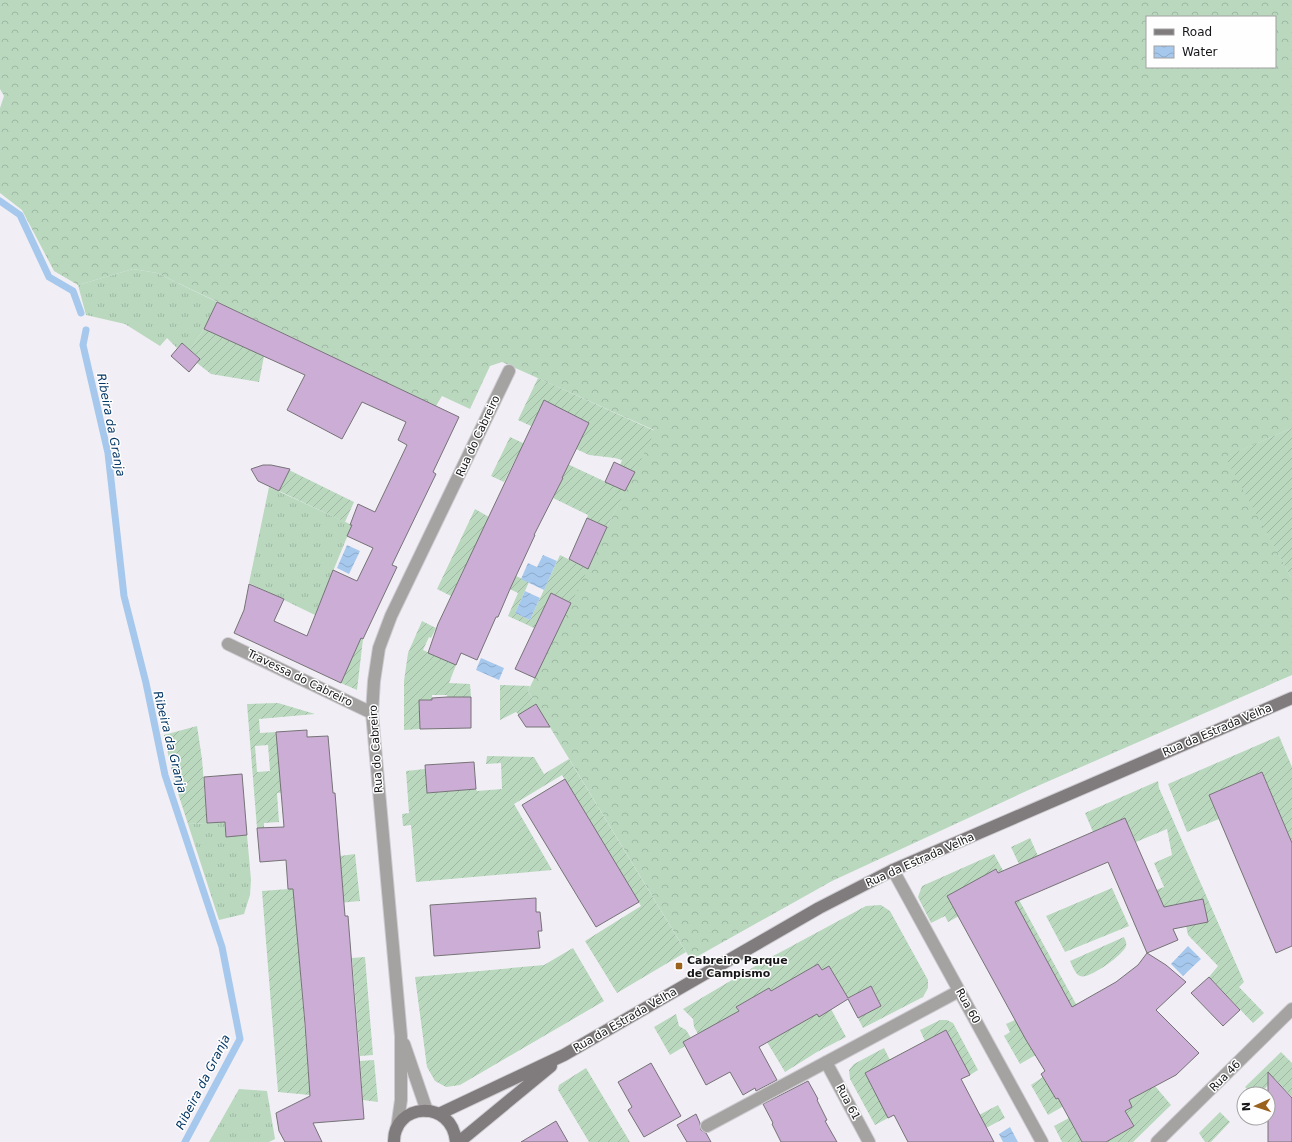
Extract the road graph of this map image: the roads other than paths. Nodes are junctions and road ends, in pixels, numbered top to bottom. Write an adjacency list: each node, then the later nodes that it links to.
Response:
1 (508, 371): 4 (street, Rua do Cabreiro)
2 (228, 644): 4 (street, Travessa do Cabreiro)
3 (1292, 698): 5 (street, Rua da Estrada Velha)
4 (372, 713): 8 (street, Rua do Cabreiro)
5 (893, 870): 6 (street, Rua 60); 9 (street, Rua da Estrada Velha)
6 (959, 991): 10 (street); 16 (street, Rua 60)
7 (1292, 1009): 17 (street, Rua 46)
8 (402, 1036): 11 (street); 13 (street)
9 (564, 1055): 11 (street, Rua da Estrada Velha); 14 (street, Rua da Estrada Velha)
10 (826, 1062): 12 (street); 15 (street, Rua 61)
11 (433, 1112): 13 (street, Rua da Estrada Velha); 14 (street)
12 (707, 1126)
13 (393, 1137)
14 (458, 1142)
15 (869, 1142)
16 (1042, 1142)
17 (1157, 1142)

